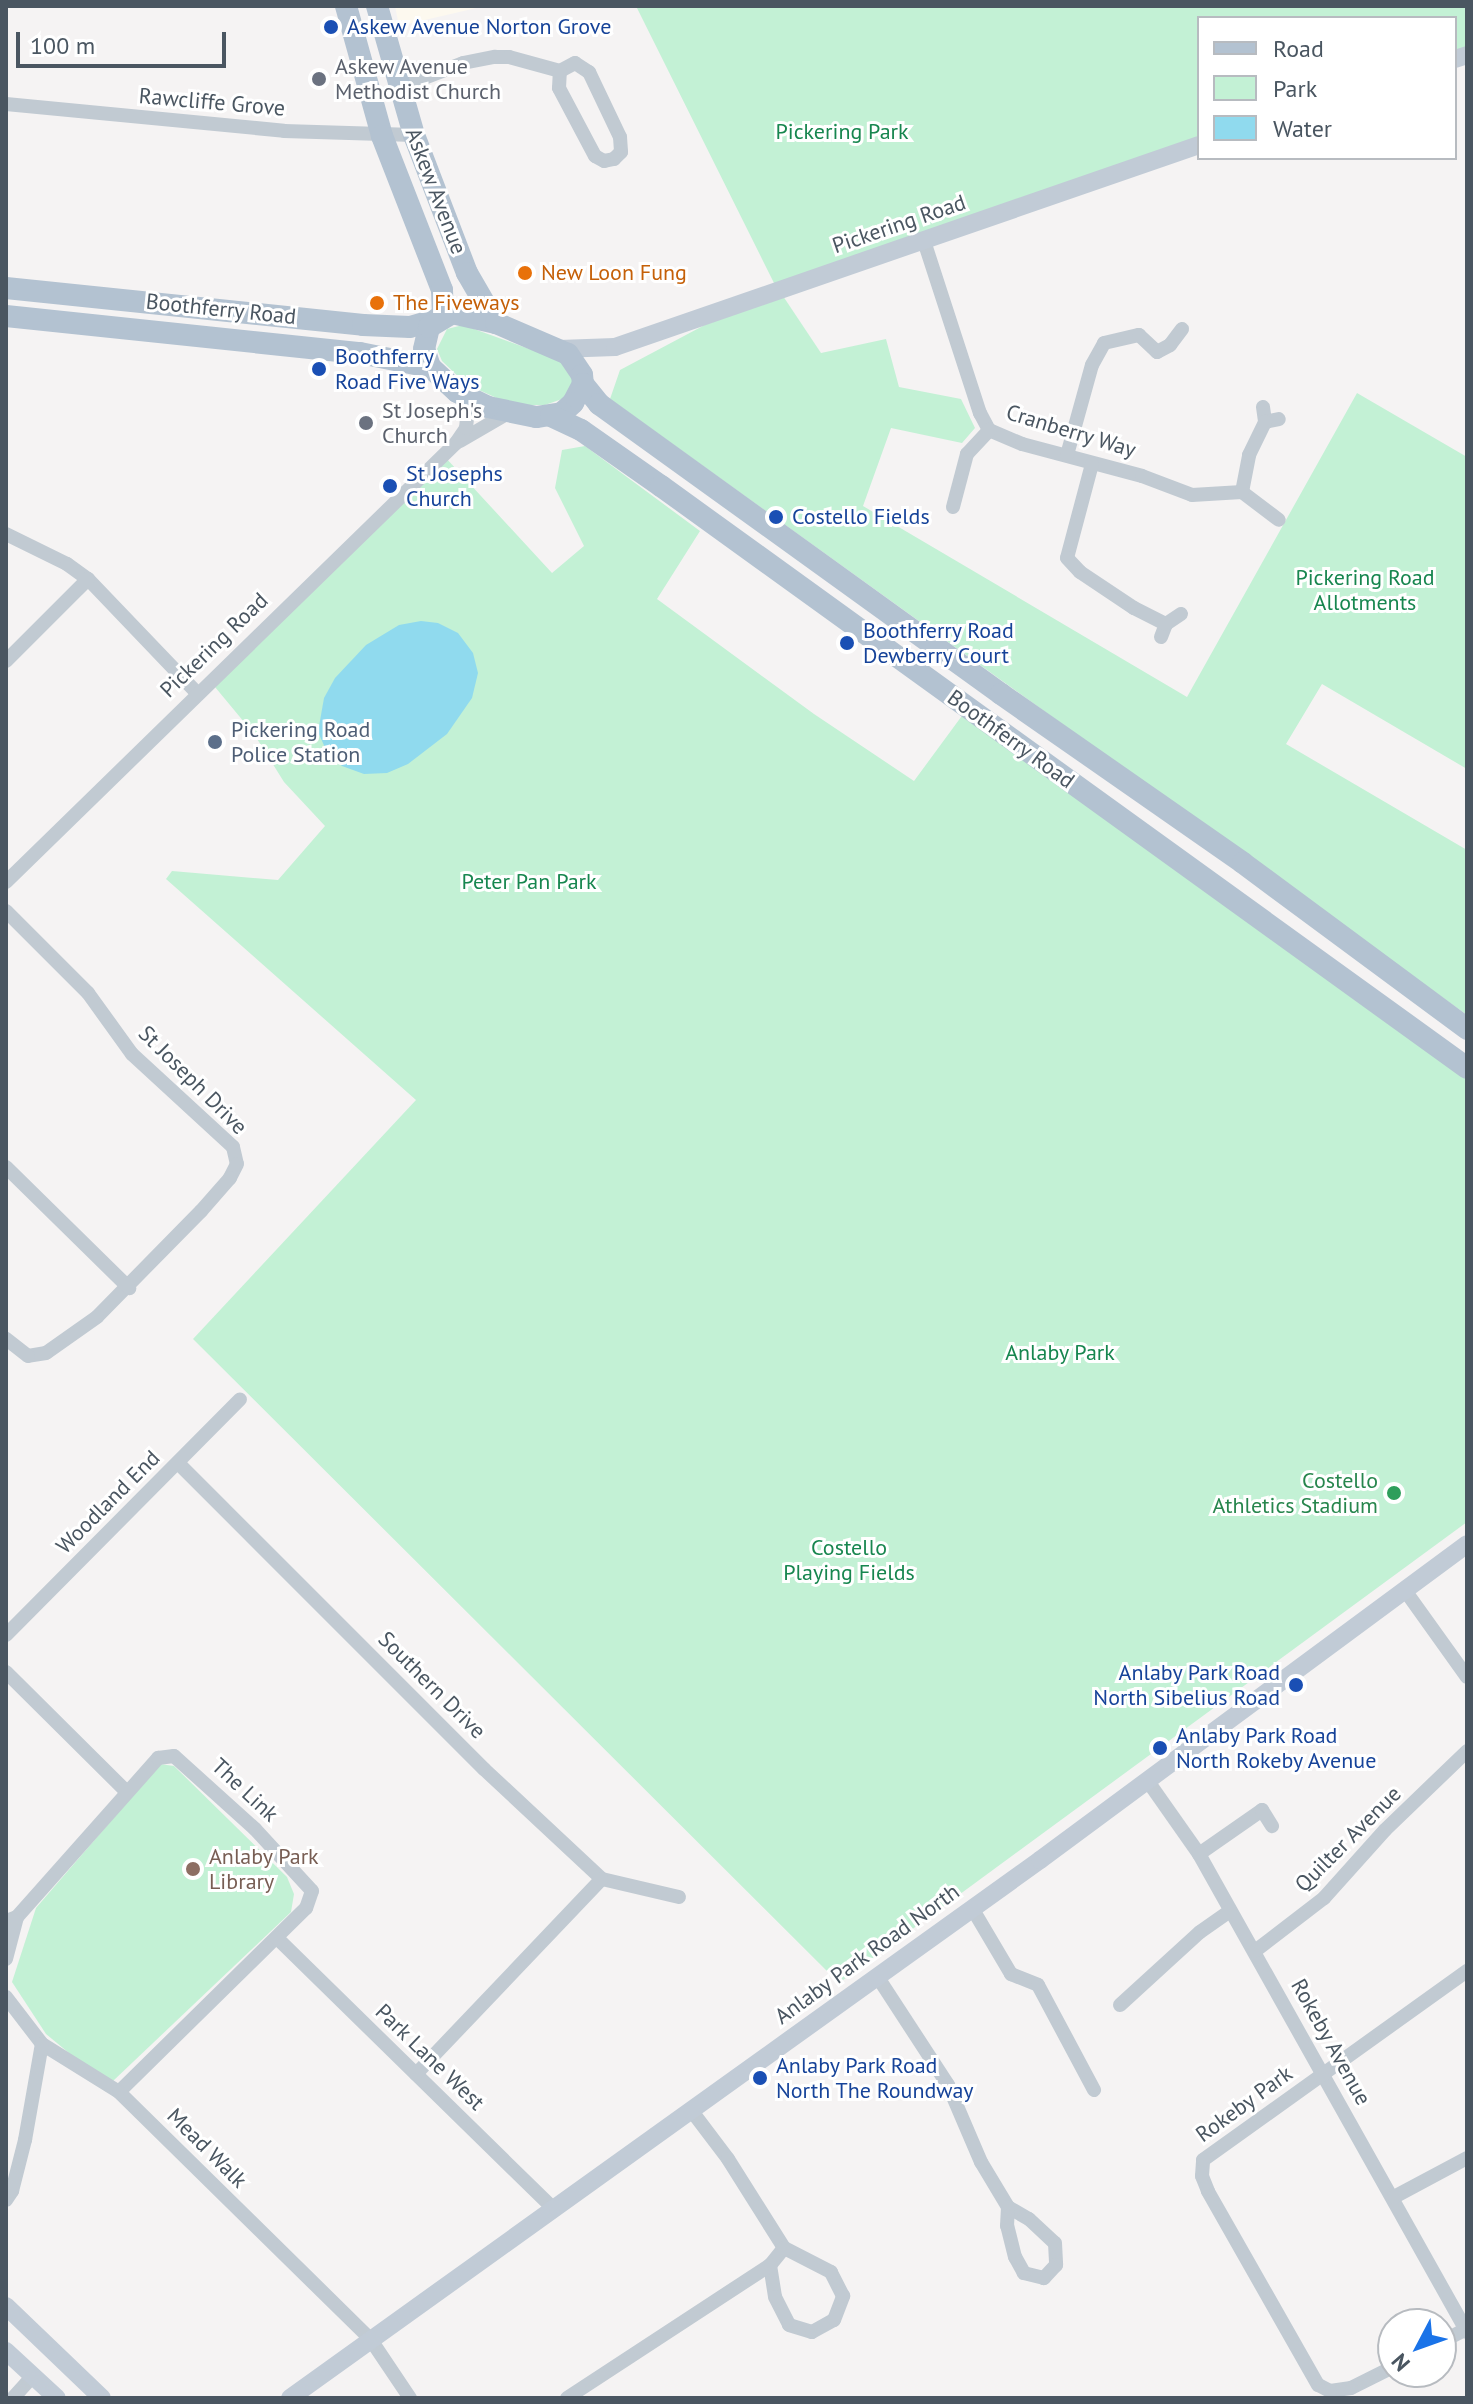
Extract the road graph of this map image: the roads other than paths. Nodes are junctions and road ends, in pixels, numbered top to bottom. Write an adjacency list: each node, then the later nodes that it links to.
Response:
1 (346, 6): 7 (main road, Askew Avenue)
2 (377, 6): 4 (main road, Askew Avenue)
3 (560, 71): 3 (street); 4 (street)
4 (398, 88): 6 (main road, Askew Avenue)
5 (6, 104): 7 (street, Rawcliffe Grove)
6 (414, 135): 7 (street, Rawcliffe Grove); 13 (main road, Askew Avenue)
7 (382, 136): 12 (main road, Askew Avenue)
8 (1197, 146): 9 (street, Pickering Road)
9 (924, 241): 15 (street, Pickering Road); 23 (street, Cranberry Way)
10 (6, 288): 12 (main road, Boothferry Road)
11 (6, 316): 17 (main road, Boothferry Road)
12 (439, 318): 13 (main road, Boothferry Road); 17 (main road)
13 (496, 323): 16 (main road, Boothferry Road)
14 (1182, 329): 25 (street)
15 (615, 347): 16 (street, Pickering Road); 18 (street, Pickering Road)
16 (559, 349): 18 (main road, Boothferry Road)
17 (430, 367): 19 (main road)
18 (582, 380): 21 (main road); 37 (main road, Boothferry Road)
19 (469, 399): 20 (main road); 24 (street, Pickering Road)
20 (508, 413): 21 (main road); 24 (street, Pickering Road)
21 (551, 416): 38 (main road, Boothferry Road)
22 (1269, 416): 27 (street)
23 (989, 430): 25 (street, Cranberry Way); 28 (street)
24 (456, 443): 34 (street, Pickering Road)
25 (1067, 455): 26 (street, Cranberry Way)
26 (1092, 464): 27 (street, Cranberry Way); 32 (street)
27 (1242, 492): 29 (street)
28 (953, 507)
29 (1279, 520)
30 (6, 534): 31 (street)
31 (88, 579): 33 (street); 34 (street)
32 (1181, 614)
33 (6, 661)
34 (198, 694): 35 (street, Pickering Road)
35 (6, 882)
36 (6, 911): 40 (street, St Joseph Drive)
37 (1467, 1029)
38 (1467, 1068)
39 (6, 1167): 40 (street)
40 (129, 1288): 41 (street)
41 (6, 1339)
42 (240, 1399): 43 (street, Woodland End)
43 (178, 1463): 46 (street, Woodland End); 54 (street, Southern Drive)
44 (1467, 1544): 45 (street, Anlaby Park Road North)
45 (1404, 1589): 48 (street); 50 (street, Anlaby Park Road North)
46 (6, 1635)
47 (6, 1672): 51 (street)
48 (1467, 1677)
49 (1467, 1751): 60 (street, Quilter Avenue)
50 (1147, 1780): 53 (street, Rokeby Avenue); 56 (street, Anlaby Park Road North)
51 (127, 1792): 58 (street); 59 (street, The Link)
52 (1272, 1826): 53 (street)
53 (1199, 1854): 57 (street, Rokeby Avenue)
54 (602, 1879): 55 (street, Southern Drive); 67 (street)
55 (679, 1897)
56 (972, 1908): 63 (street, Anlaby Park Road North); 69 (street)
57 (1230, 1911): 60 (street, Rokeby Avenue); 65 (street)
58 (11, 1919): 61 (street)
59 (277, 1938): 67 (street, Park Lane West); 70 (street)
60 (1255, 1951): 68 (street, Rokeby Avenue)
61 (6, 1959)
62 (1467, 1971): 68 (street, Rokeby Park)
63 (877, 1976): 71 (street, Anlaby Park Road North); 76 (street)
64 (6, 1997): 66 (street, Mead Walk)
65 (1120, 2005)
66 (42, 2044): 70 (street, Mead Walk); 74 (street)
67 (416, 2074): 75 (street, Park Lane West)
68 (1323, 2074): 73 (street, Rokeby Avenue); 83 (street, Rokeby Park)
69 (1094, 2090)
70 (119, 2092): 81 (street, Mead Walk)
71 (691, 2110): 75 (street, Anlaby Park Road North); 77 (street)
72 (1467, 2158): 73 (street)
73 (1394, 2197): 80 (street, Rokeby Avenue)
74 (6, 2200)
75 (552, 2207): 81 (street, Anlaby Park Road North)
76 (1008, 2207): 76 (street)
77 (784, 2248): 78 (street); 78 (street)
78 (770, 2265): 90 (street)
79 (6, 2306): 87 (street)
80 (1467, 2330)
81 (371, 2340): 88 (street, Anlaby Park Road North); 89 (street, Mead Walk)
82 (6, 2351): 84 (street)
83 (1377, 2375)
84 (33, 2376): 85 (street); 86 (street)
85 (13, 2398)
86 (57, 2398)
87 (102, 2398)
88 (290, 2398)
89 (410, 2398)
90 (567, 2398)

